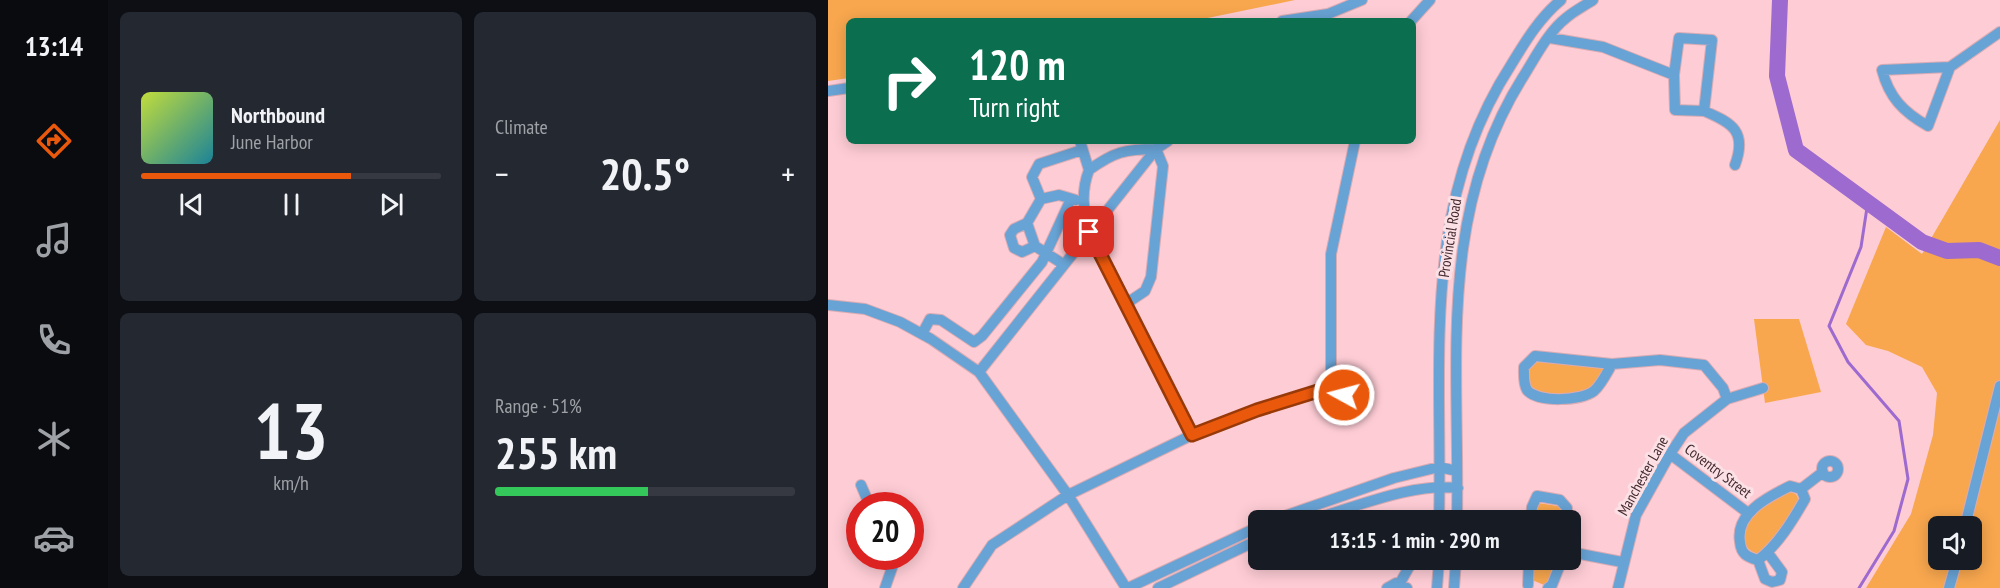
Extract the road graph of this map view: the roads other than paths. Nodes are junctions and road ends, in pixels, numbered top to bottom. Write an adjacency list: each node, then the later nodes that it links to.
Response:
1 (1362, 0): 5 (street)
2 (1430, 0): 6 (street)
3 (1561, 0): 20 (street, Provincial Road)
4 (1593, 0): 8 (street, Provincial Road)
5 (1302, 18)
6 (1414, 18)
7 (2000, 32): 9 (street)
8 (1550, 38): 10 (street); 21 (street, Provincial Road)
9 (1950, 67): 9 (street)
10 (1674, 75): 13 (street); 13 (street)
11 (846, 88): 12 (street)
12 (828, 91)
13 (1704, 111): 18 (street)
14 (1164, 144): 17 (street)
15 (1354, 144): 36 (street)
16 (1081, 145): 19 (street); 22 (street)
17 (1156, 149): 19 (street); 26 (street); 30 (street)
18 (1735, 165)
19 (1089, 170): 23 (street)
20 (1457, 188): 21 (street); 42 (street, Provincial Road)
21 (1473, 192): 43 (street, Provincial Road)
22 (1041, 199): 24 (street); 25 (street)
23 (1083, 200): 24 (street); 26 (street)
24 (1070, 201): 28 (street)
25 (1027, 223): 27 (street); 27 (street)
26 (1089, 232): 29 (street); 30 (street)
27 (1035, 246): 28 (street)
28 (1047, 251): 29 (street); 32 (street)
29 (1064, 264): 34 (street)
30 (1127, 303): 40 (street)
31 (828, 305): 32 (street)
32 (922, 334): 34 (street)
33 (1612, 364): 33 (street); 39 (street)
34 (979, 372): 50 (street)
35 (2000, 386): 58 (street)
36 (1331, 387): 38 (street); 40 (street)
37 (1763, 388): 39 (street, Manchester Lane)
38 (1344, 395)
39 (1727, 399): 41 (street, Manchester Lane)
40 (1192, 435): 50 (street)
41 (1670, 454): 57 (street, Coventry Street); 64 (street, Manchester Lane)
42 (1439, 467): 43 (street); 46 (street, Provincial Road); 51 (street)
43 (1457, 471): 47 (street, Provincial Road)
44 (1823, 472): 48 (street, Coventry Street)
45 (861, 485): 49 (street)
46 (1440, 485): 47 (street); 52 (street); 53 (street, Provincial Road)
47 (1458, 488): 54 (street, Provincial Road)
48 (1801, 489): 57 (street, Coventry Street); 61 (street)
49 (864, 492)
50 (1068, 495): 75 (street); 76 (street)
51 (1303, 510)
52 (1344, 510)
53 (1439, 510)
54 (1457, 510)
55 (1532, 510): 56 (street)
56 (1567, 510)
57 (1748, 513): 63 (street, Coventry Street)
58 (1968, 516)
59 (1248, 532): 76 (street)
60 (1248, 545): 77 (street)
61 (1768, 553): 63 (street); 63 (street, Coventry Street)
62 (1581, 554): 64 (street)
63 (1758, 560)
64 (1622, 562): 82 (street, Manchester Lane)
65 (892, 570): 74 (street)
66 (1410, 570): 72 (street)
67 (1438, 570): 79 (street)
68 (1456, 570): 80 (street)
69 (1528, 570): 73 (street)
70 (1558, 570): 81 (street)
71 (1954, 570): 83 (street)
72 (1404, 586): 78 (street)
73 (1527, 587)
74 (885, 588)
75 (963, 588)
76 (1127, 588)
77 (1158, 588)
78 (1387, 588)
79 (1437, 588)
80 (1455, 588)
81 (1548, 588)
82 (1618, 588)
83 (1949, 588)

